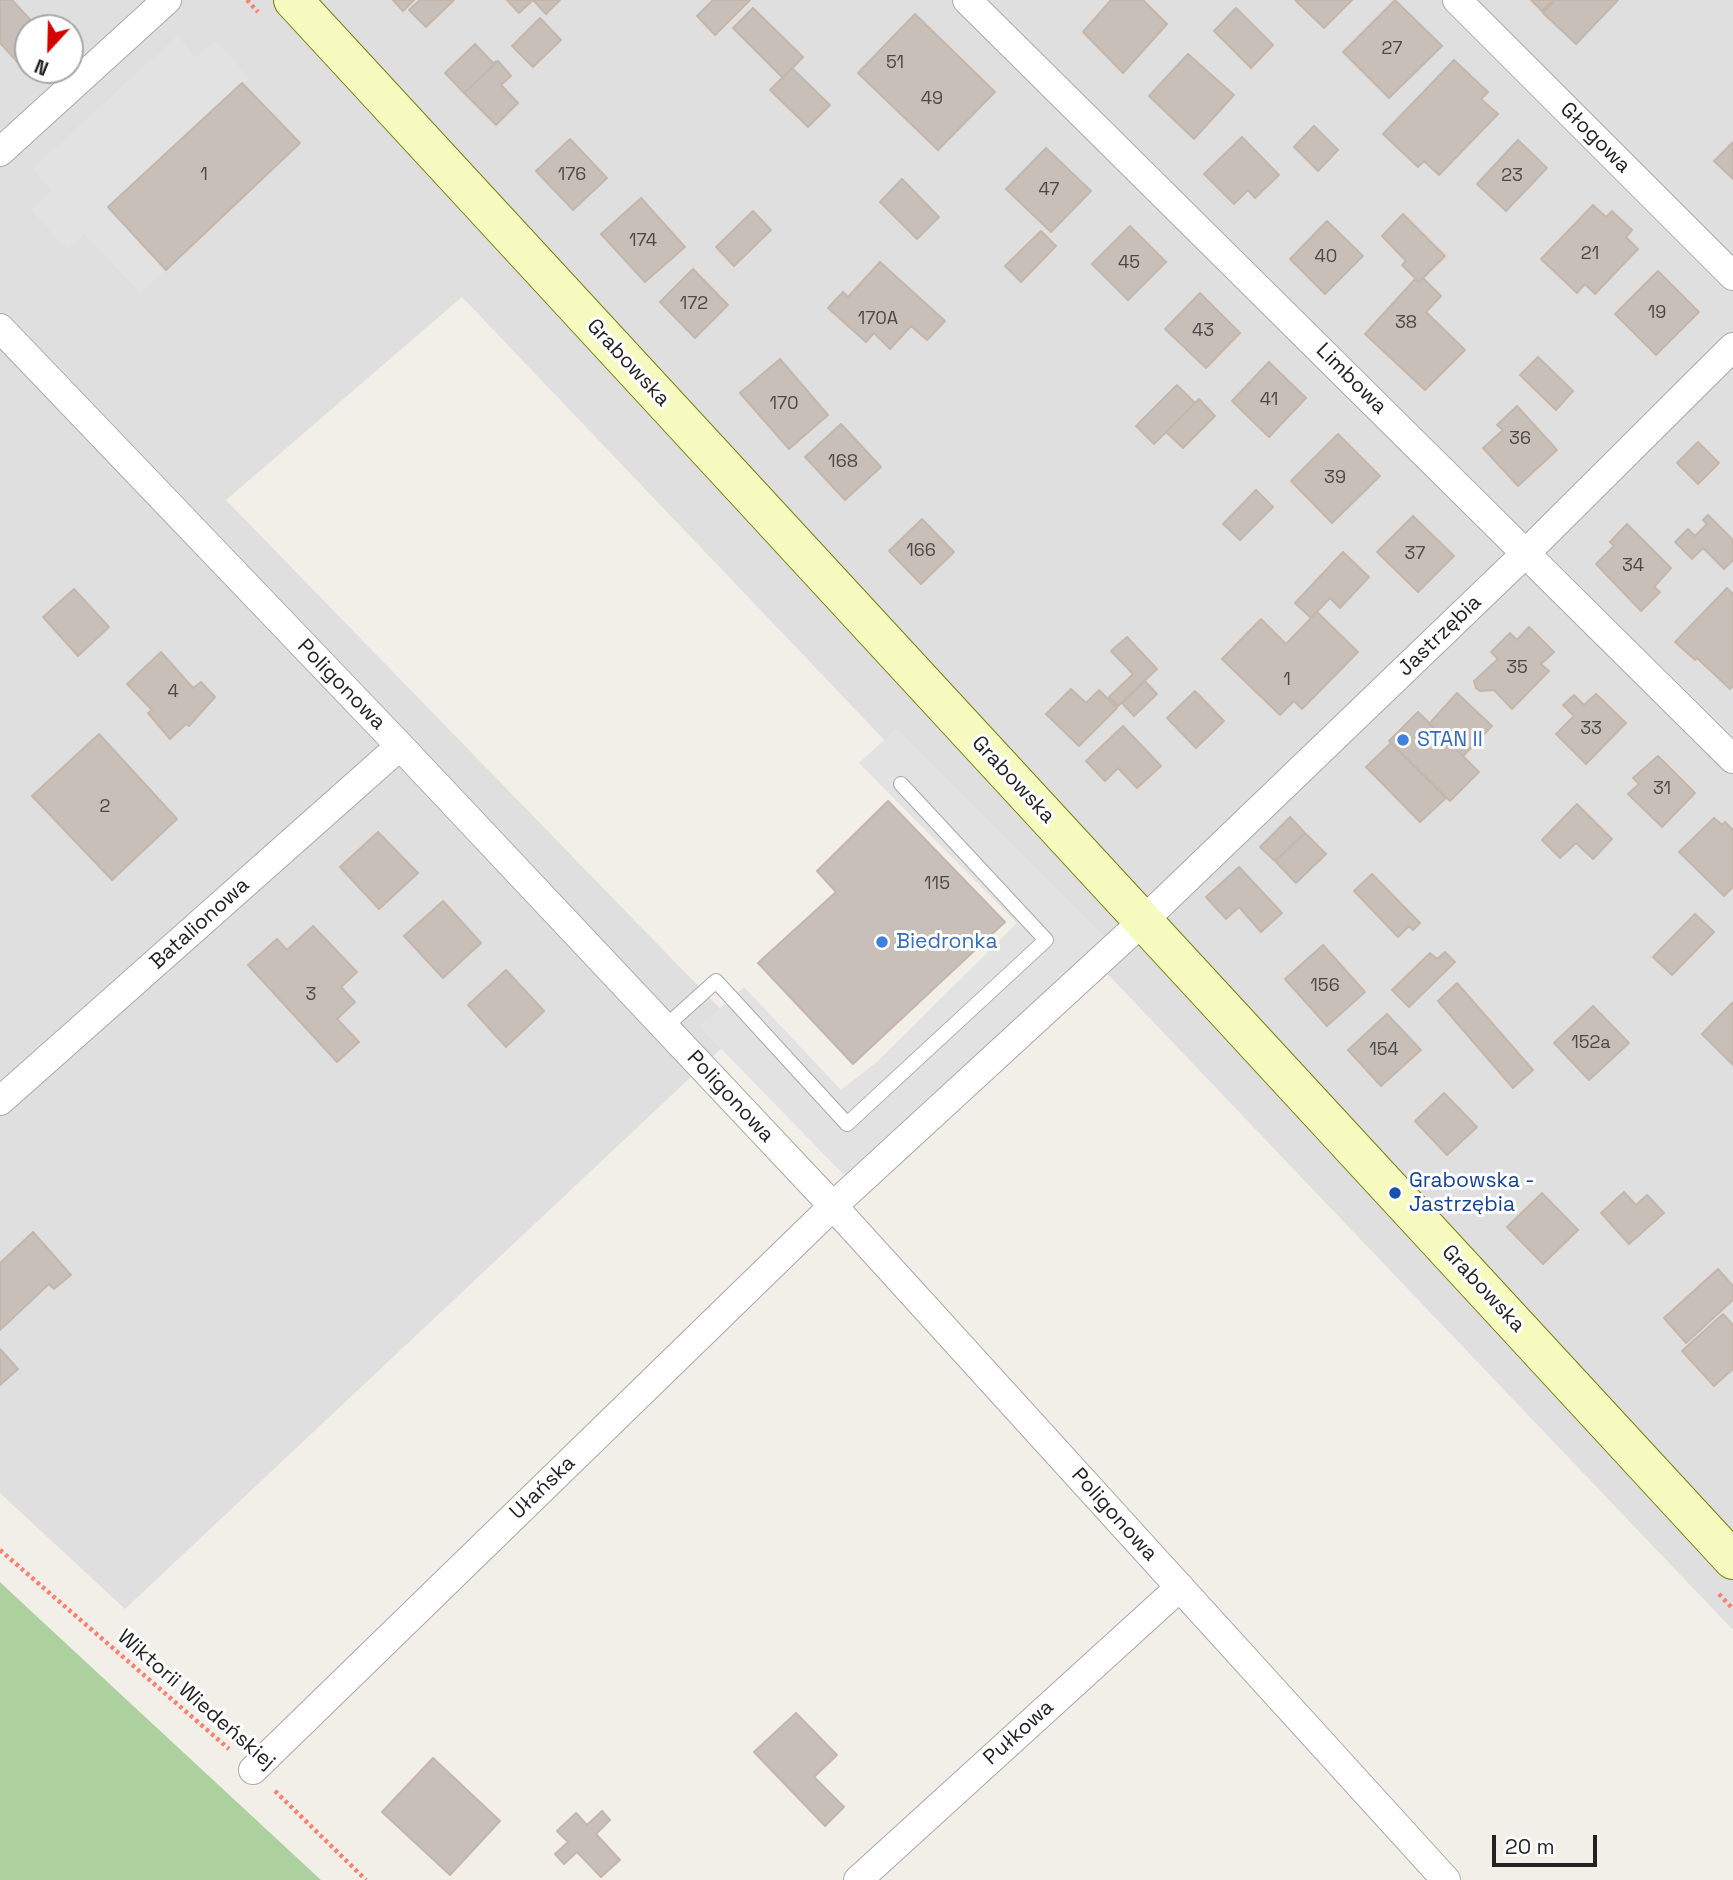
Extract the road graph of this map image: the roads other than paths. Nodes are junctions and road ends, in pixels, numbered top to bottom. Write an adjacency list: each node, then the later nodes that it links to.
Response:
1 (167, 0): 5 (street)
2 (293, 0): 13 (street, Grabowska)
3 (968, 0): 9 (street, Limbowa)
4 (1457, 0): 6 (street, Głogowa)
5 (0, 152)
6 (1733, 276)
7 (0, 328): 10 (street, Poligonowa)
8 (1733, 347): 9 (street, Jastrzębia)
9 (1527, 552): 11 (street, Limbowa); 13 (street, Jastrzębia)
10 (400, 746): 14 (street, Poligonowa); 15 (street, Batalionowa)
11 (1733, 759)
12 (901, 784): 14 (lane)
13 (1143, 921): 16 (street, Jastrzębia); 17 (street, Grabowska)
14 (665, 1027): 16 (street, Poligonowa)
15 (0, 1101)
16 (833, 1206): 18 (street, Poligonowa); 19 (street, Ułańska)
17 (1733, 1560)
18 (1180, 1587): 20 (street, Pułkowa); 21 (street, Poligonowa)
19 (253, 1770)
20 (858, 1880)
21 (1446, 1880)

